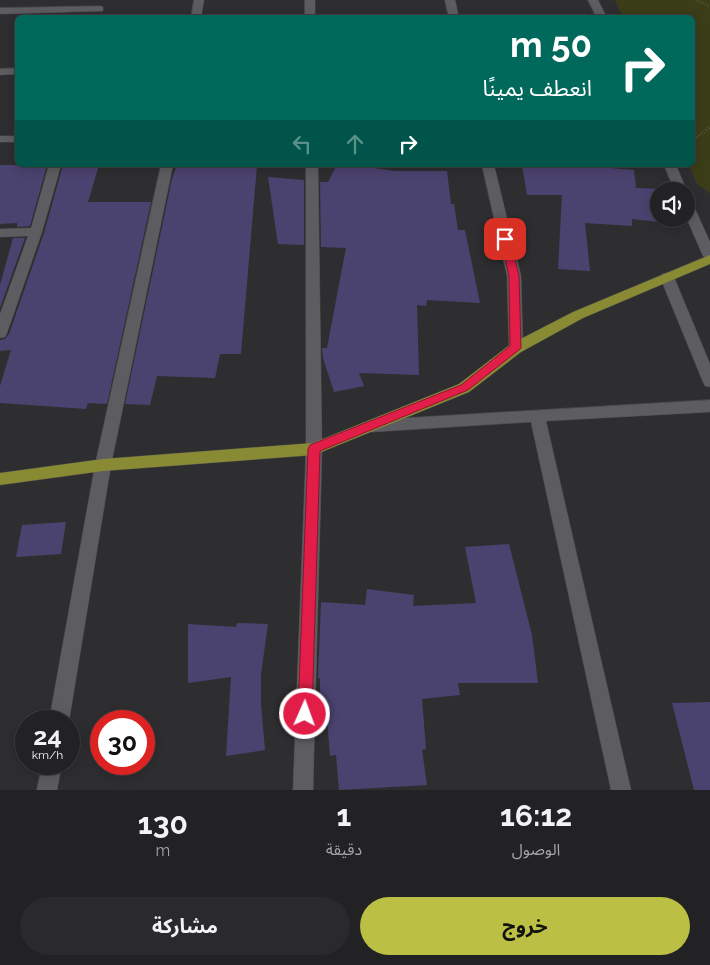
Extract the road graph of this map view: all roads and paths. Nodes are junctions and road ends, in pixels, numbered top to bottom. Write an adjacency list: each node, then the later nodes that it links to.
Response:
1 (199, 0): 9 (street)
2 (310, 0): 10 (street)
3 (450, 0): 11 (street)
4 (593, 0): 12 (street)
5 (697, 0): 6 (path)
6 (710, 7)
7 (100, 9): 8 (street)
8 (0, 11)
9 (196, 15)
10 (310, 15)
11 (453, 15)
12 (600, 15)
13 (15, 71): 14 (street)
14 (0, 72)
15 (710, 127): 17 (path)
16 (15, 139): 18 (street)
17 (695, 139)
18 (0, 140)
19 (54, 167): 26 (street)
20 (167, 167): 37 (street)
21 (312, 167): 36 (street)
22 (488, 167): 31 (street)
23 (671, 167): 24 (street)
24 (677, 182)
25 (695, 223): 28 (street)
26 (36, 232): 27 (street); 30 (street)
27 (0, 233)
28 (710, 257): 29 (main road)
29 (666, 277): 31 (main road); 32 (street)
30 (0, 333)
31 (516, 348): 35 (main road)
32 (710, 382)
33 (710, 406): 34 (street)
34 (537, 416): 35 (street); 43 (street)
35 (372, 426): 36 (main road)
36 (314, 449): 37 (main road); 42 (street)
37 (103, 465): 38 (main road); 39 (street)
38 (0, 478)
39 (61, 710)
40 (50, 775): 41 (street)
41 (48, 790)
42 (302, 790)
43 (621, 790)

